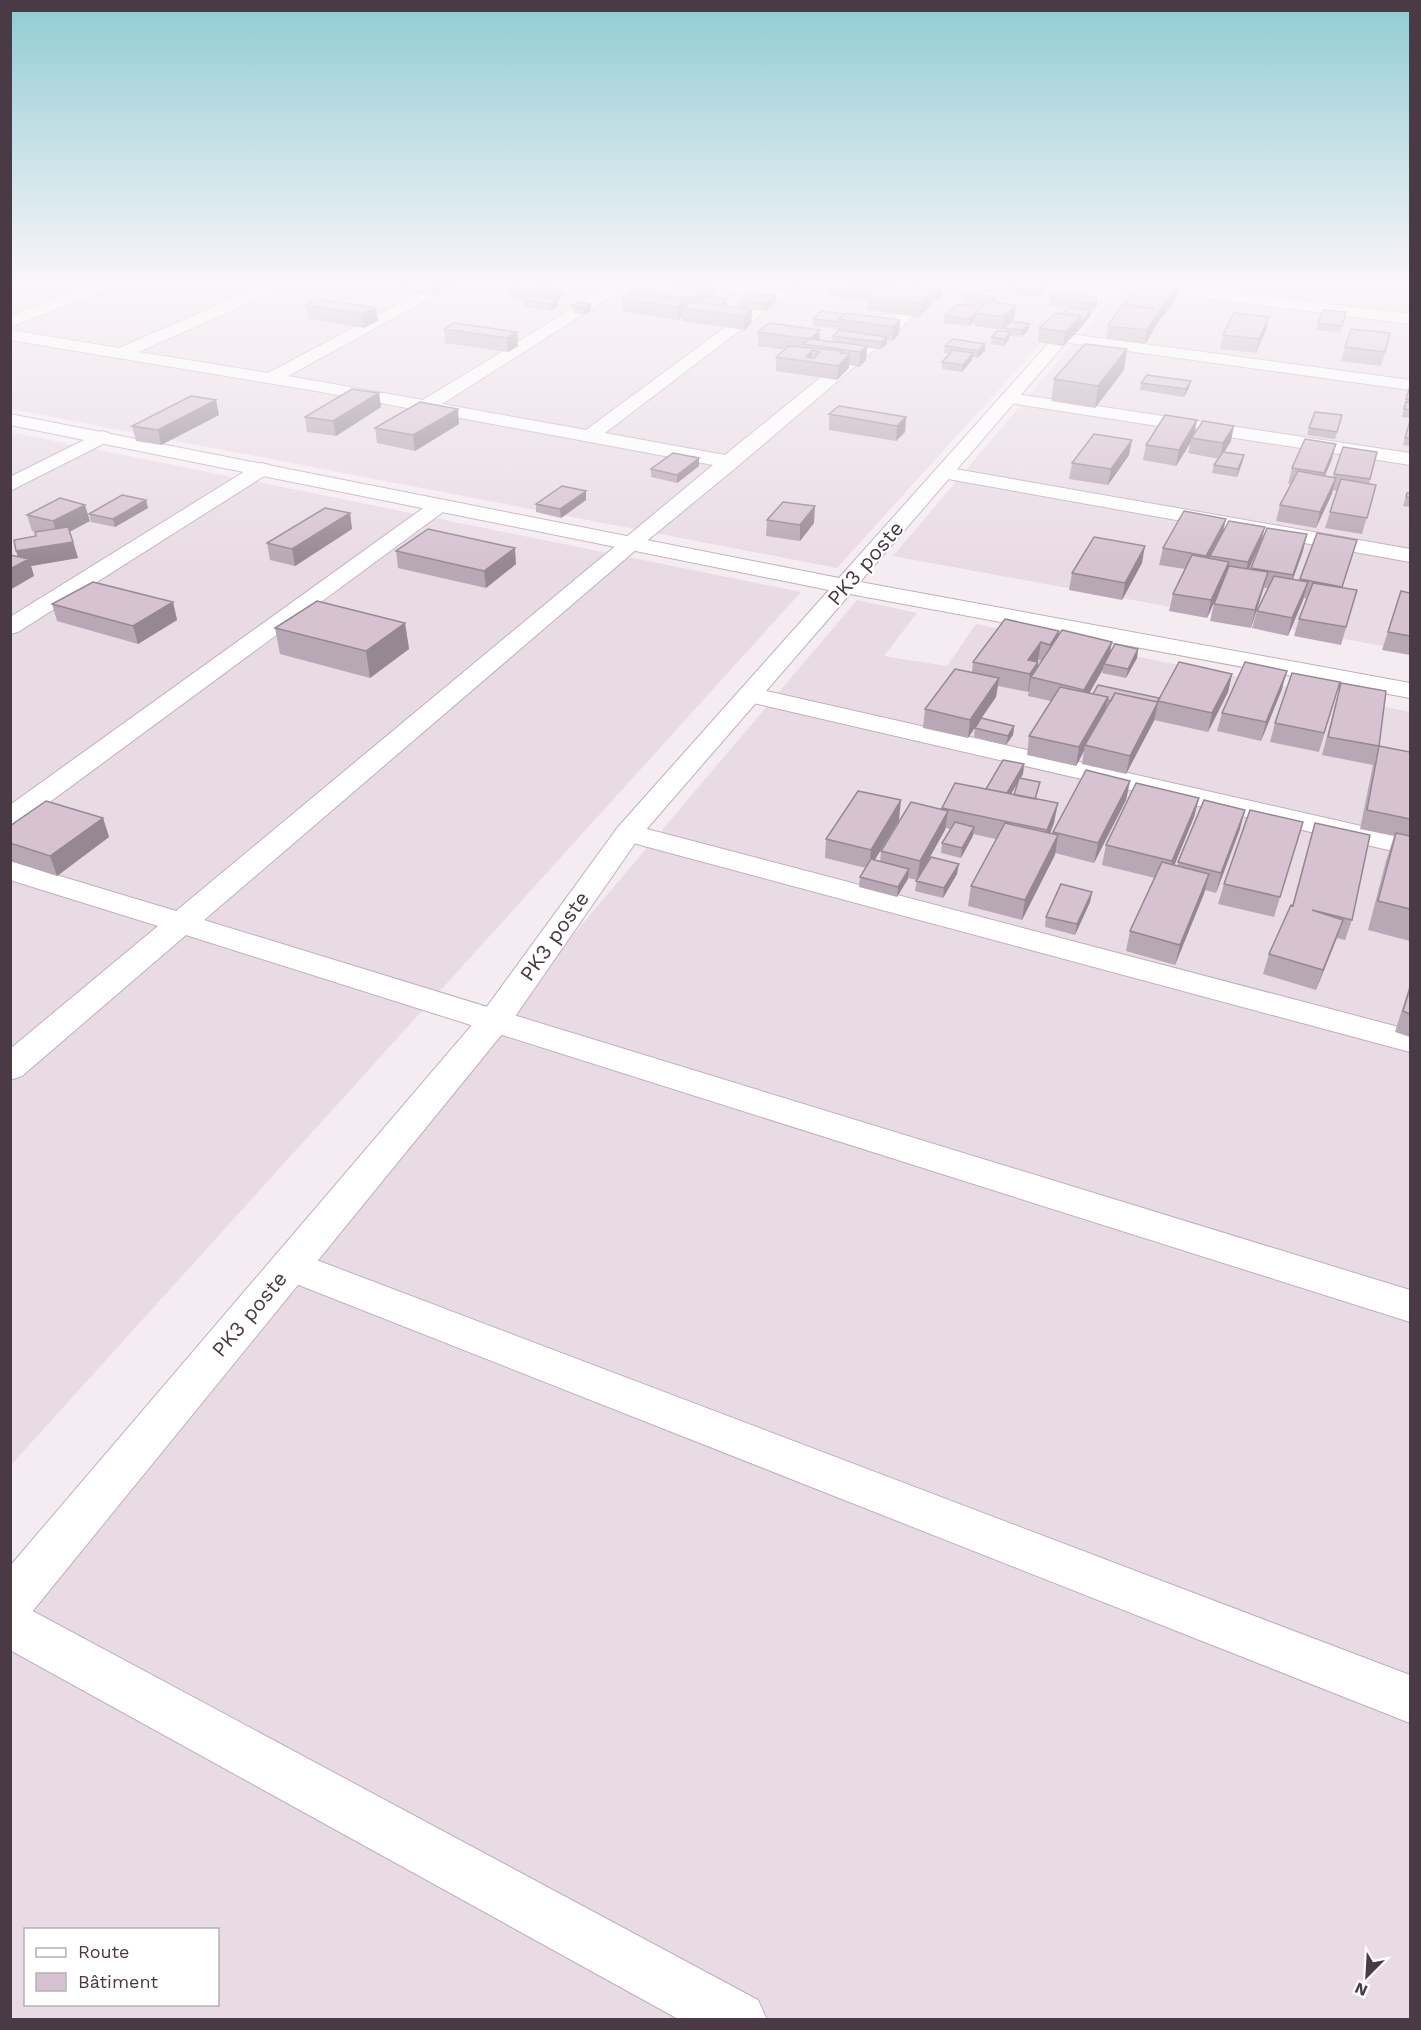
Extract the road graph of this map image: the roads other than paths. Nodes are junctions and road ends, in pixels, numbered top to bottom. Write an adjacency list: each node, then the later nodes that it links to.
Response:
1 (263, 377): 7 (street)
2 (473, 377): 10 (street)
3 (669, 377): 13 (street)
4 (833, 377): 15 (street)
5 (1028, 377): 9 (street, PK3 poste)
6 (1349, 377): 8 (street)
7 (271, 378): 10 (street)
8 (1410, 385)
9 (1009, 398): 14 (street); 17 (street, PK3 poste)
10 (426, 406): 13 (street)
11 (10, 419): 12 (street)
12 (102, 437): 16 (street); 18 (street)
13 (588, 437): 15 (street)
14 (1410, 459)
15 (731, 462): 20 (street)
16 (262, 469): 19 (street); 23 (street)
17 (944, 473): 21 (street); 22 (street, PK3 poste)
18 (10, 485)
19 (440, 506): 20 (street); 26 (street)
20 (629, 544): 22 (street); 30 (street)
21 (1410, 556)
22 (844, 586): 24 (street); 25 (street, PK3 poste)
23 (10, 627)
24 (1410, 692)
25 (749, 694): 27 (street, PK3 poste); 28 (street)
26 (10, 818)
27 (628, 833): 31 (street, PK3 poste); 32 (street)
28 (1410, 846)
29 (10, 870): 30 (street)
30 (180, 924): 31 (street); 33 (street)
31 (495, 1020): 34 (street, PK3 poste); 35 (street)
32 (1410, 1041)
33 (10, 1068)
34 (291, 1264): 36 (street, PK3 poste); 38 (street)
35 (1410, 1306)
36 (10, 1602)
37 (10, 1624): 39 (street)
38 (1410, 1699)
39 (738, 2019)

